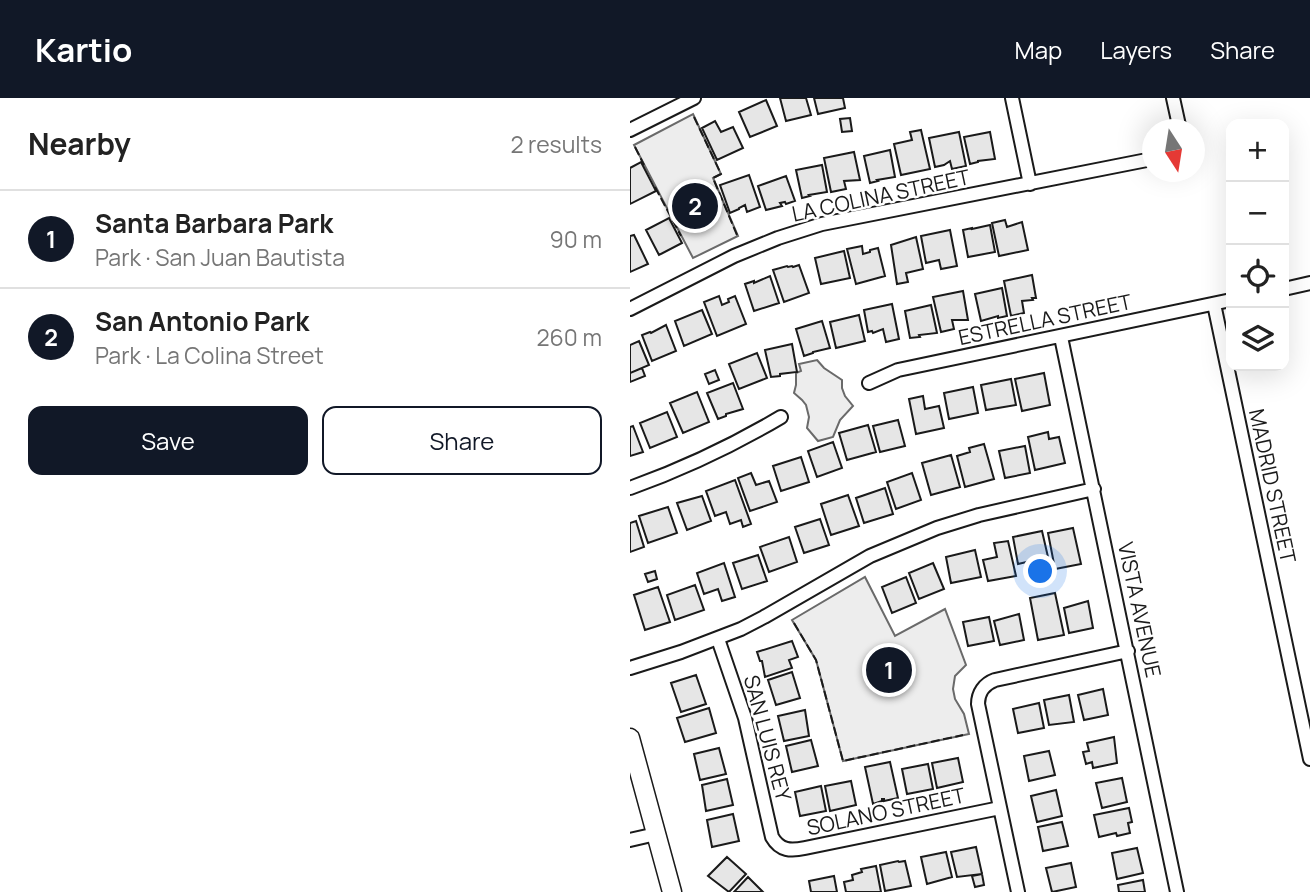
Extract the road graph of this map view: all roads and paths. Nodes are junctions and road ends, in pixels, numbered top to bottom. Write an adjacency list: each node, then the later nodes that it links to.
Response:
1 (694, 98): 5 (street)
2 (1012, 98): 7 (street)
3 (1173, 98): 4 (street)
4 (1178, 119)
5 (630, 130)
6 (1142, 161): 7 (street, LA COLINA STREET)
7 (1030, 184): 12 (street, LA COLINA STREET)
8 (1310, 284): 9 (street)
9 (1289, 288)
10 (1226, 301): 11 (street, ESTRELLA STREET)
11 (1214, 304): 13 (street, ESTRELLA STREET); 22 (street, MADRID STREET)
12 (630, 309)
13 (1061, 337): 14 (street, ESTRELLA STREET); 17 (street, VISTA AVENUE)
14 (869, 383)
15 (781, 418): 16 (street)
16 (630, 488)
17 (1094, 489): 18 (street); 19 (street, VISTA AVENUE)
18 (718, 639): 20 (street); 26 (street, SAN LUIS REY)
19 (1128, 650): 23 (street); 29 (street, VISTA AVENUE)
20 (630, 667)
21 (630, 738): 24 (street)
22 (1310, 759)
23 (1000, 808): 26 (street, SOLANO STREET); 28 (street)
24 (656, 834): 25 (street); 27 (street)
25 (630, 840)
26 (780, 846)
27 (672, 892)
28 (1018, 892)
29 (1177, 892)

